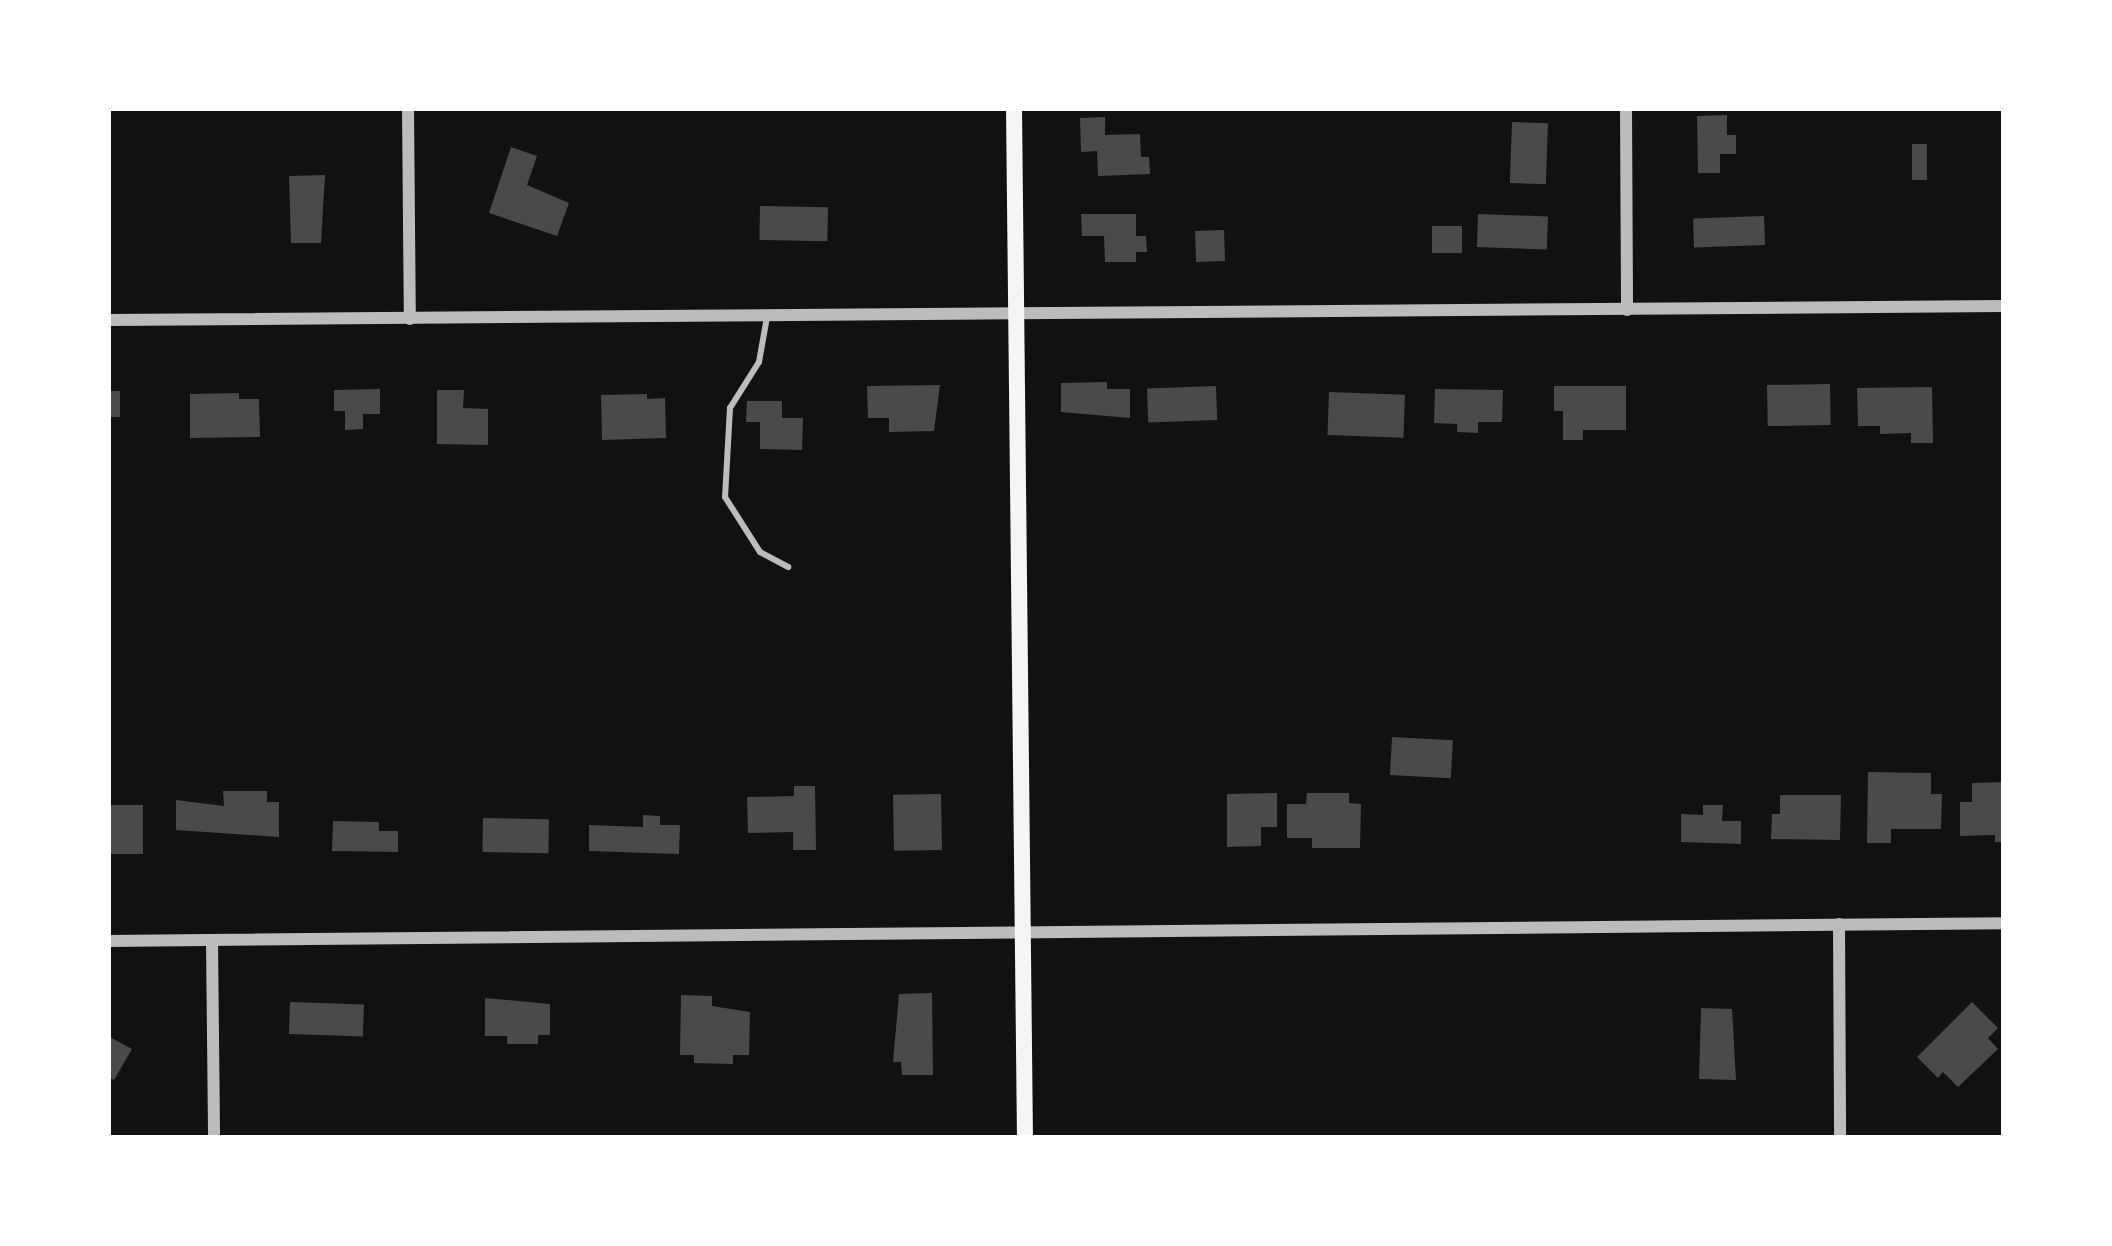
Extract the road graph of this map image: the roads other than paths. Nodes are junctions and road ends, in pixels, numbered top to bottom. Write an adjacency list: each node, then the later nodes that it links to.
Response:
1 (408, 108): 8 (street)
2 (1014, 108): 5 (main road)
3 (1626, 108): 6 (street)
4 (2004, 306): 6 (street)
5 (1016, 310): 6 (street); 7 (street); 13 (main road)
6 (1627, 310)
7 (767, 313): 8 (street); 10 (lane)
8 (410, 319): 9 (street)
9 (108, 320)
10 (788, 567)
11 (2004, 922): 12 (street)
12 (1839, 924): 13 (street); 18 (street)
13 (1024, 932): 14 (street); 17 (main road)
14 (212, 940): 15 (street); 16 (street)
15 (108, 941)
16 (214, 1138)
17 (1025, 1138)
18 (1840, 1138)

